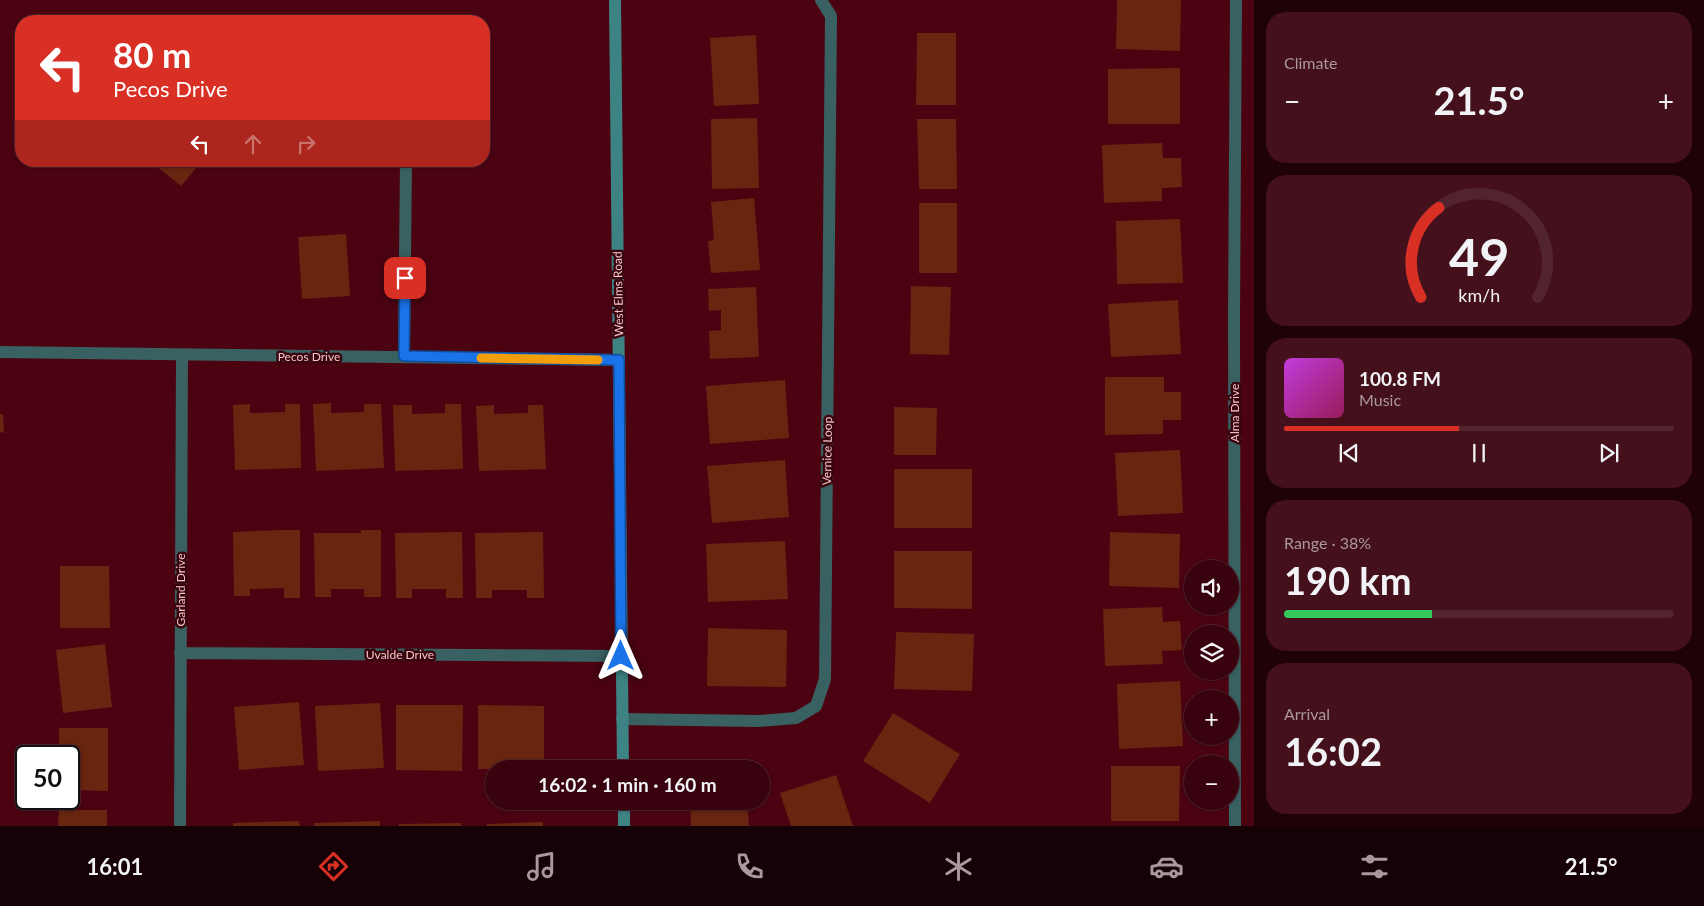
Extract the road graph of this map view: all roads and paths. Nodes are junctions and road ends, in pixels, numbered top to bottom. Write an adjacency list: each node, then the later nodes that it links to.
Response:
1 (615, 0): 8 (main road, West Elms Road)
2 (821, 0): 11 (street, Vernice Loop)
3 (1236, 0): 16 (street, Alma Drive)
4 (406, 167): 7 (street)
5 (0, 352): 6 (street, Pecos Drive)
6 (182, 355): 7 (street, Pecos Drive); 9 (street, Garland Drive)
7 (404, 356): 8 (street, Pecos Drive)
8 (619, 360): 10 (main road, West Elms Road)
9 (180, 653): 10 (street, Uvalde Drive); 14 (street, Garland Drive)
10 (621, 656): 11 (main road, West Elms Road)
11 (622, 720): 12 (main road, West Elms Road)
12 (623, 760)
13 (624, 810): 15 (main road)
14 (180, 826)
15 (624, 826)
16 (1235, 826)

